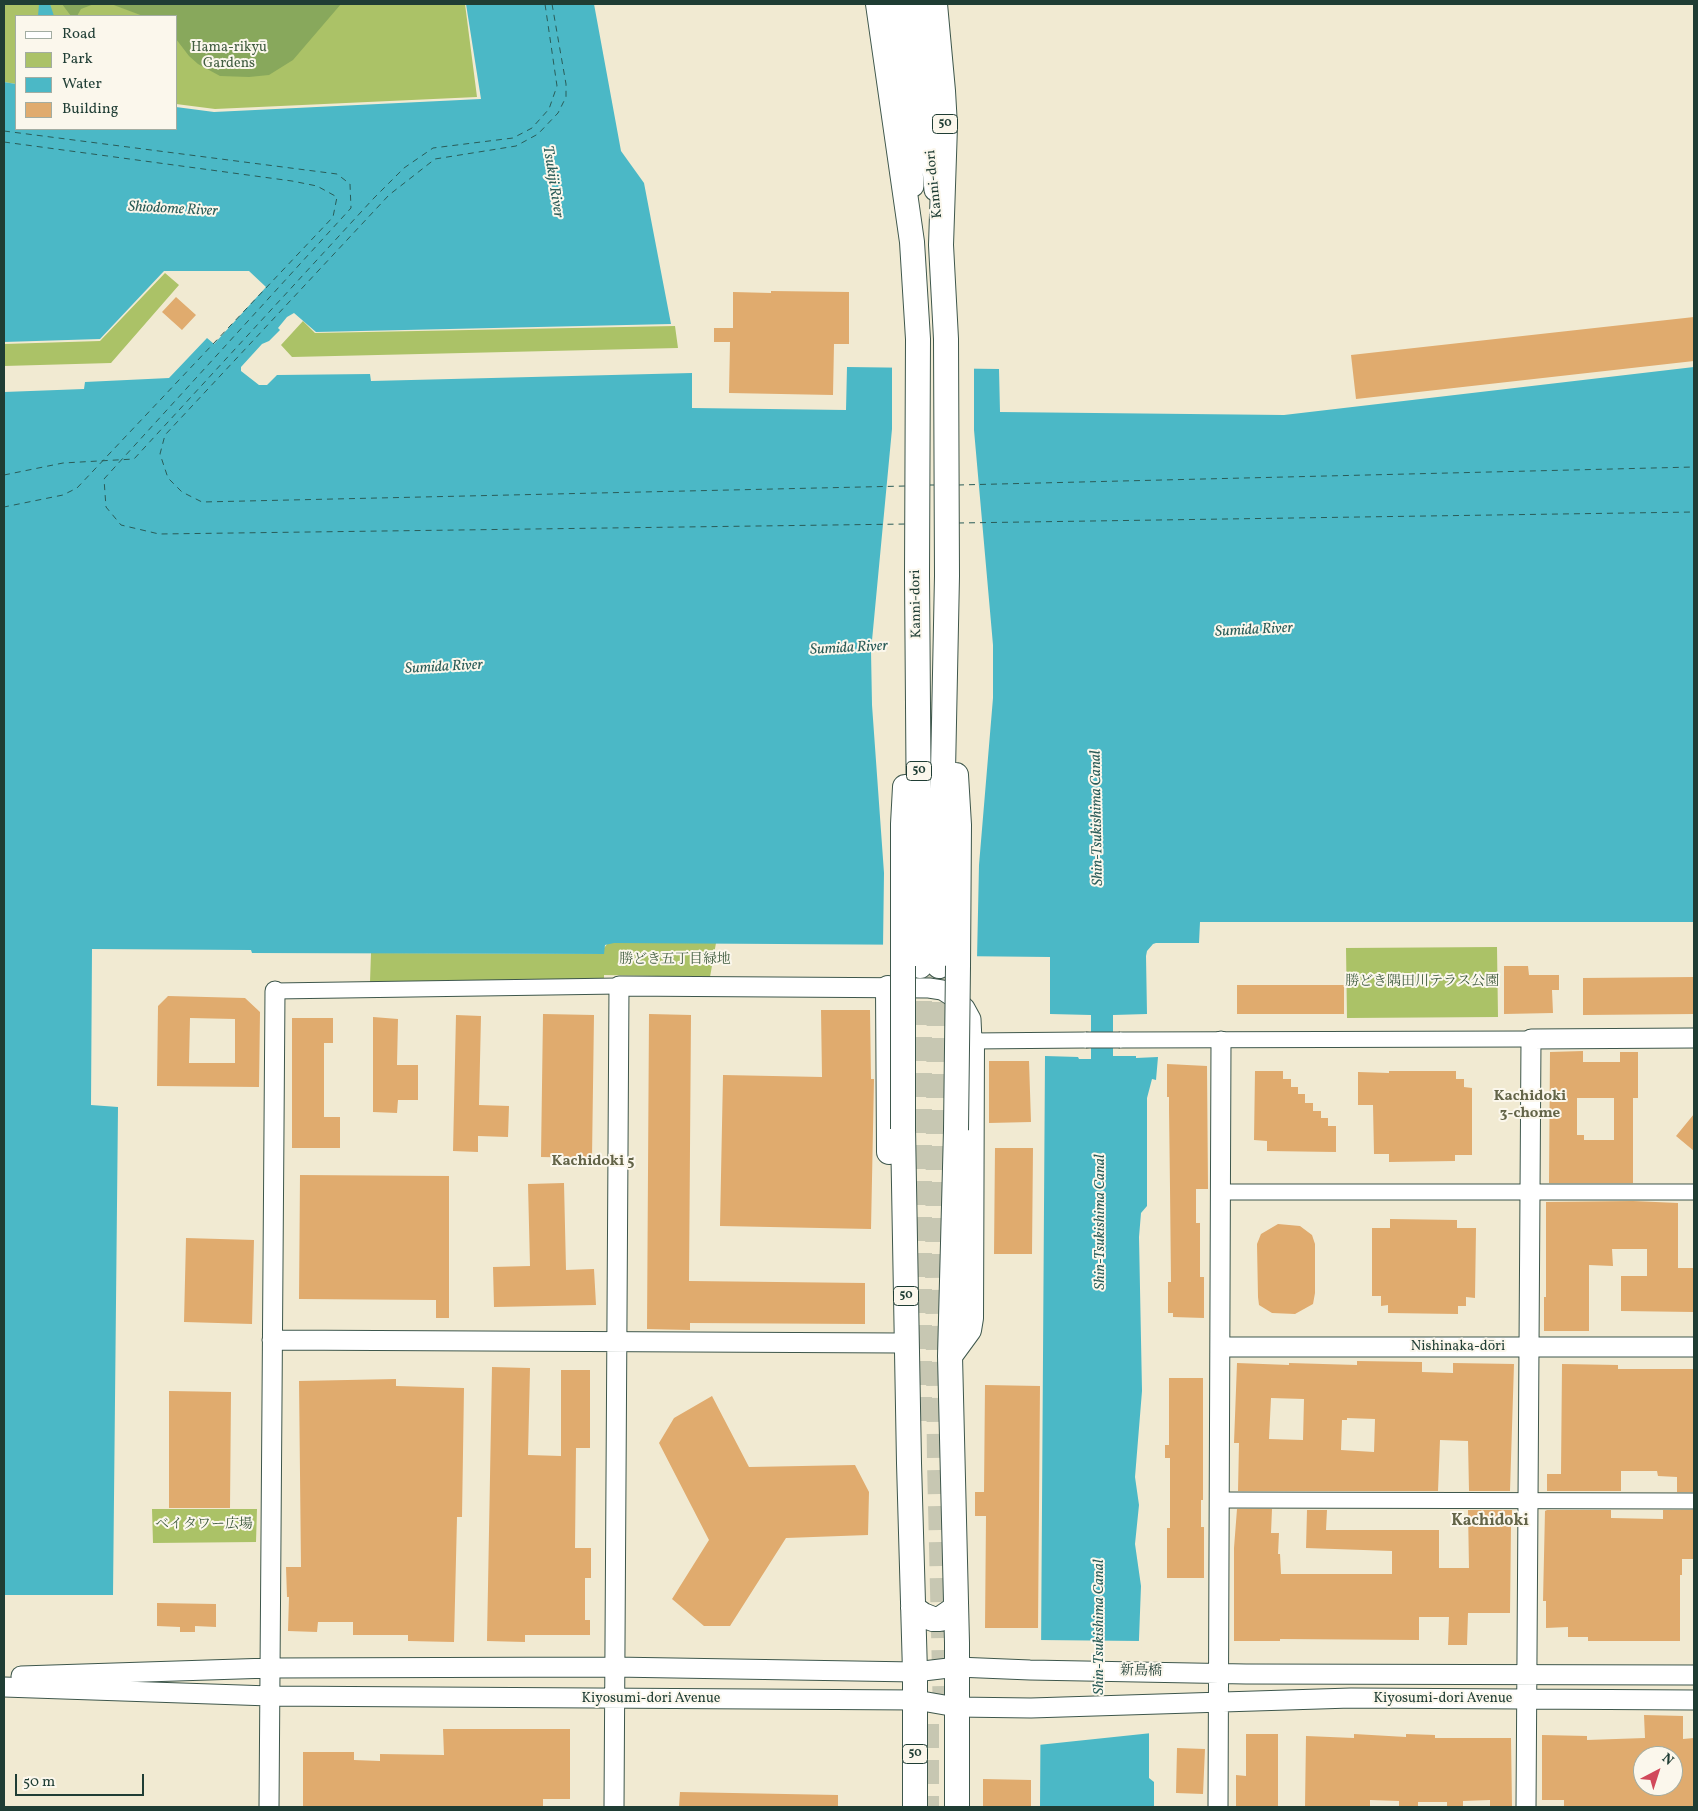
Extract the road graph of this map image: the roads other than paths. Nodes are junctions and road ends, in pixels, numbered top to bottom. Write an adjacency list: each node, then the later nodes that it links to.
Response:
1 (878, 4): 5 (main road, Kanni-dori / 50)
2 (897, 4): 5 (main road, Kanni-dori)
3 (917, 4): 6 (main road, Kanni-dori)
4 (935, 4): 6 (main road, Kanni-dori / 50)
5 (912, 242): 7 (main road, Kanni-dori / 50)
6 (941, 245): 8 (main road, Kanni-dori / 50)
7 (917, 576): 8 (main road, Kanni-dori / 50); 26 (main road, 50, bridge)
8 (947, 576): 25 (main road, 50, bridge)
9 (619, 986): 10 (street); 11 (street); 20 (street)
10 (888, 988): 13 (street); 21 (main road)
11 (275, 991): 19 (street)
12 (1694, 1038): 14 (street)
13 (972, 1040): 15 (street, bridge); 25 (main road)
14 (1531, 1040): 15 (street); 17 (street)
15 (1222, 1041): 16 (street)
16 (1222, 1192): 17 (street); 22 (street)
17 (1530, 1192): 18 (street); 23 (street)
18 (1694, 1192)
19 (272, 1340): 20 (street); 34 (street)
20 (616, 1343): 21 (street); 32 (street)
21 (900, 1343): 26 (main road)
22 (1221, 1347): 23 (street, Nishinaka-dōri); 27 (street)
23 (1529, 1347): 24 (street, Nishinaka-dōri); 28 (street)
24 (1694, 1347)
25 (950, 1356): 31 (main road, 50)
26 (909, 1463): 30 (main road, 50)
27 (1220, 1500): 28 (street); 37 (street)
28 (1528, 1501): 29 (street); 38 (street)
29 (1694, 1501)
30 (913, 1608): 31 (main road); 35 (main road, 50)
31 (956, 1608): 33 (main road, 50)
32 (614, 1667): 34 (street); 35 (street); 43 (street)
33 (957, 1667): 35 (street); 36 (street, 新島橋); 48 (main road, 50)
34 (270, 1668): 40 (street); 42 (street)
35 (915, 1672): 45 (main road, 50)
36 (1192, 1672): 37 (street, Kiyosumi-dori Avenue)
37 (1218, 1673): 38 (street, Kiyosumi-dori Avenue); 47 (street)
38 (1527, 1675): 39 (street, Kiyosumi-dori Avenue); 44 (street)
39 (1694, 1675)
40 (4, 1676)
41 (4, 1687): 42 (street, Kiyosumi-dori Avenue)
42 (270, 1696): 43 (street, Kiyosumi-dori Avenue); 49 (street)
43 (613, 1699): 45 (street, Kiyosumi-dori Avenue); 50 (street)
44 (1527, 1699): 46 (street, Kiyosumi-dori Avenue); 47 (street, Kiyosumi-dori Avenue); 54 (street)
45 (916, 1700): 48 (street, Kiyosumi-dori Avenue); 51 (main road, 50)
46 (1694, 1700)
47 (1218, 1703): 48 (street, Kiyosumi-dori Avenue); 53 (street)
48 (956, 1707): 52 (main road, 50)
49 (269, 1807)
50 (614, 1807)
51 (915, 1807)
52 (957, 1807)
53 (1218, 1807)
54 (1526, 1807)

